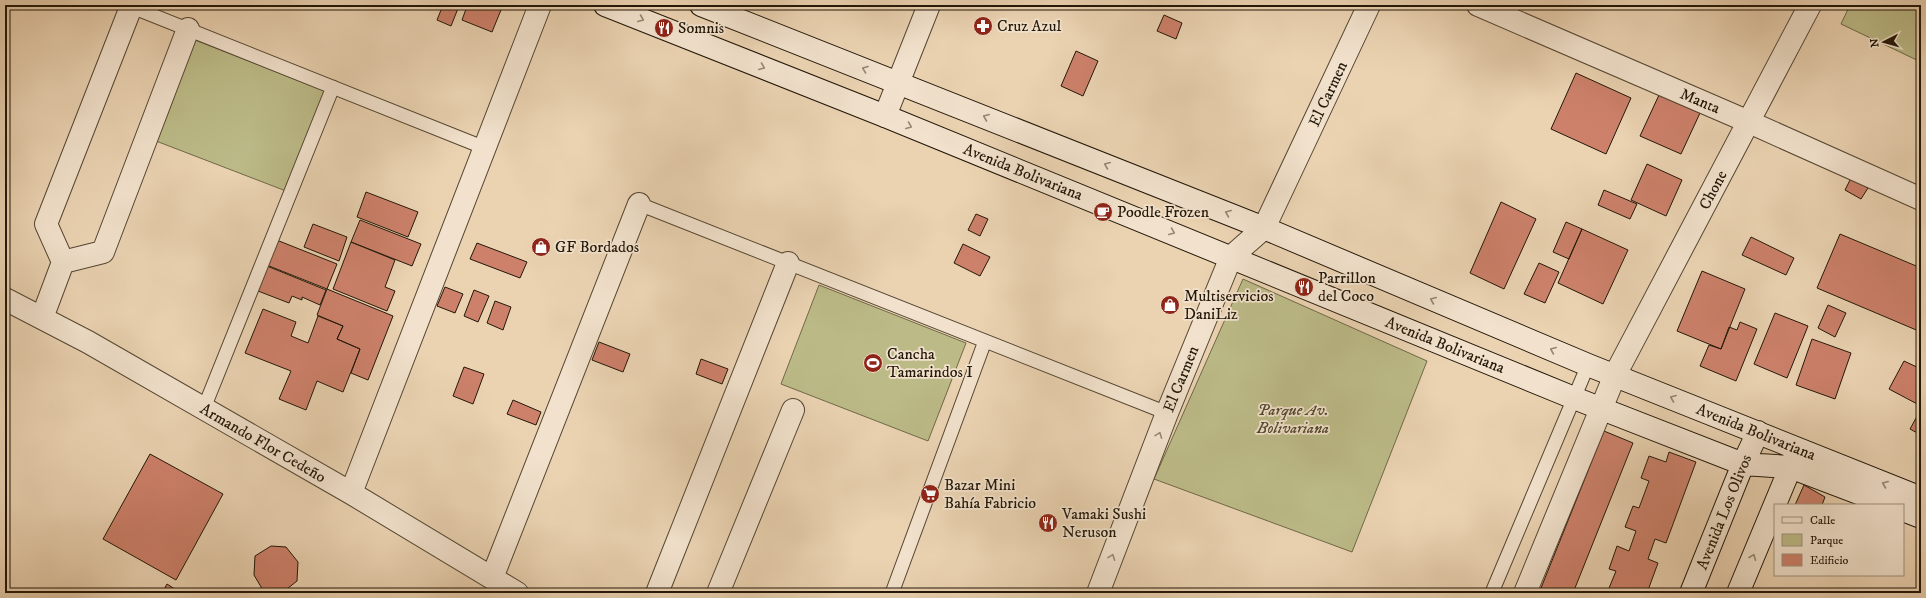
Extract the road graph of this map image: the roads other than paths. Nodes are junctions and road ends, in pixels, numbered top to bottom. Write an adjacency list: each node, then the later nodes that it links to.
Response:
1 (540, 5): 14 (street)
2 (605, 5): 12 (street, Avenida Bolivariana, one-way to 12)
3 (701, 5): 10 (street, Avenida Bolivariana, one-way to 3)
4 (929, 5): 10 (street)
5 (1369, 5): 17 (street, El Carmen)
6 (1478, 5): 13 (street, Manta)
7 (1810, 5): 13 (street, Chone)
8 (129, 6): 9 (lane); 19 (street)
9 (188, 29): 11 (lane); 19 (street)
10 (898, 82): 12 (street); 17 (street, Avenida Bolivariana, one-way to 10)
11 (333, 87): 14 (lane); 27 (lane)
12 (884, 116): 18 (street, Avenida Bolivariana, one-way to 18)
13 (1748, 122): 15 (street, Manta); 25 (street, Chone)
14 (485, 148): 34 (street)
15 (1921, 199)
16 (639, 204): 20 (lane); 41 (street)
17 (1264, 228): 18 (street, El Carmen); 24 (street, Avenida Bolivariana, one-way to 17)
18 (1231, 257): 26 (street, Avenida Bolivariana); 30 (street, El Carmen)
19 (63, 262): 22 (street)
20 (788, 263): 23 (lane); 45 (street)
21 (5, 299): 22 (street, Armando Flor Cedeño)
22 (42, 318): 27 (street, Armando Flor Cedeño)
23 (985, 341): 30 (lane); 47 (lane)
24 (1588, 365): 25 (street, Avenida Bolivariana); 26 (lane)
25 (1615, 375): 28 (street, Chone); 31 (street, Avenida Bolivariana, one-way to 25)
26 (1574, 398): 28 (street, Avenida Bolivariana); 42 (lane)
27 (204, 408): 34 (street, Armando Flor Cedeño)
28 (1602, 408): 33 (street, Avenida Bolivariana); 48 (street, Chone)
29 (793, 410): 46 (street)
30 (1168, 413): 43 (street, El Carmen, one-way to 30)
31 (1758, 432): 32 (street, Avenida Bolivariana); 33 (street, Avenida Los Olivos)
32 (1794, 458): 33 (street, Avenida Bolivariana); 35 (street, Avenida Bolivariana, one-way to 32); 36 (street, one-way to 32); 37 (street, Avenida Bolivariana)
33 (1743, 464): 49 (street, Avenida Los Olivos)
34 (351, 493): 41 (street, Armando Flor Cedeño)
35 (1921, 498)
36 (1775, 504)
37 (1888, 504)
38 (1774, 506): 50 (street, one-way to 38)
39 (1904, 510): 40 (street)
40 (1921, 517)
41 (492, 578): 44 (street, Armando Flor Cedeño)
42 (1493, 590)
43 (1104, 591)
44 (517, 593)
45 (657, 593)
46 (718, 593)
47 (892, 593)
48 (1525, 593)
49 (1691, 593)
50 (1738, 593)

